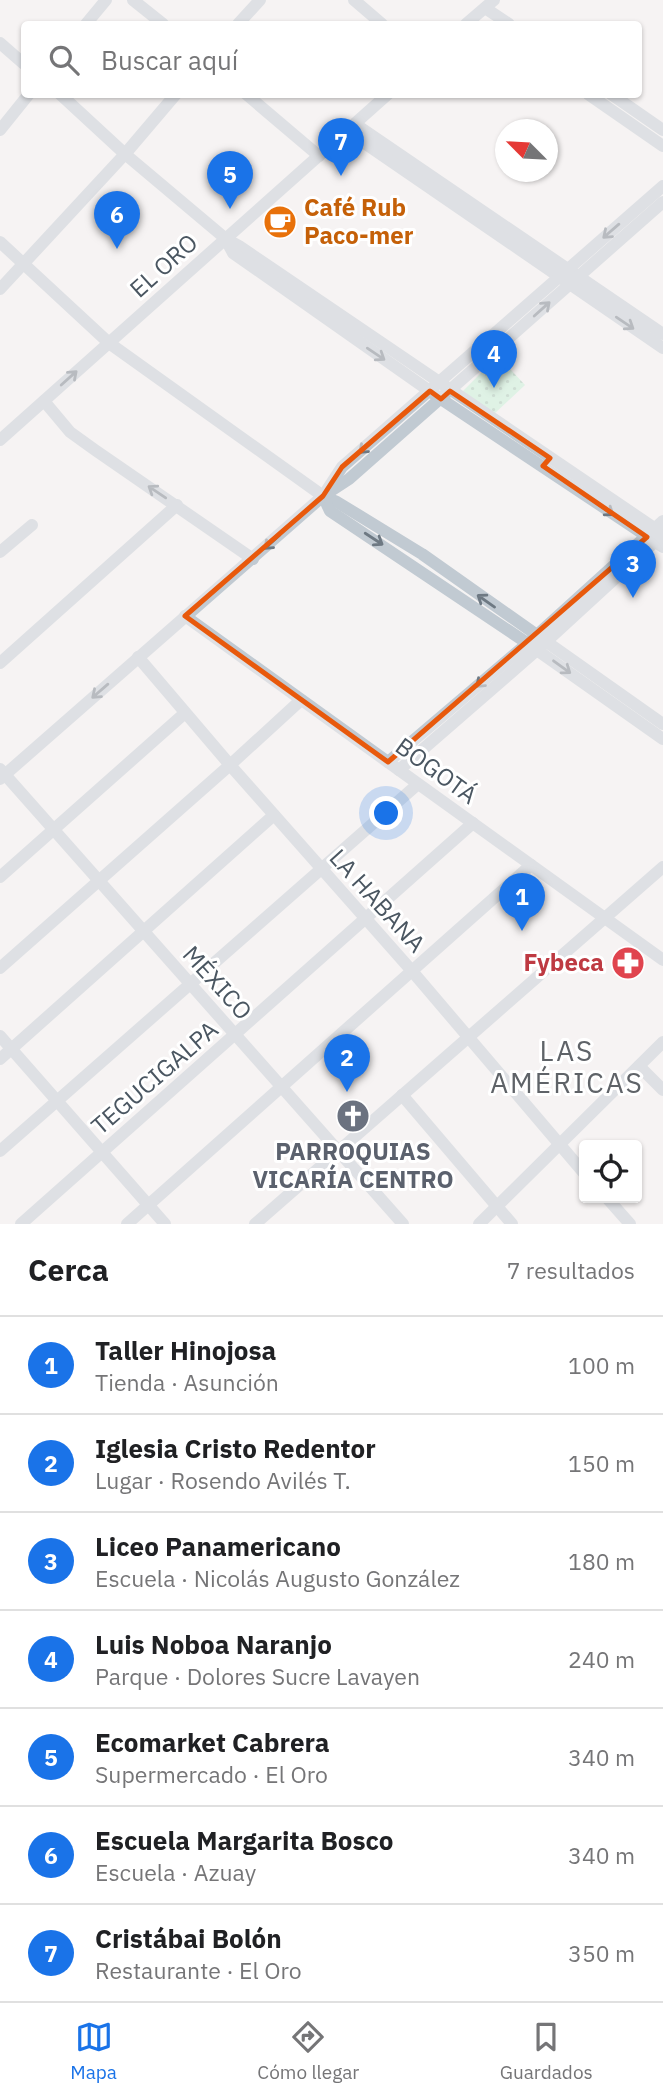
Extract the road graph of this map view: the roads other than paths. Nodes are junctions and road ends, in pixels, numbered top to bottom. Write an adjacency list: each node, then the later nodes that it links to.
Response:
1 (106, 0): 6 (street)
2 (133, 0): 7 (street)
3 (260, 0): 8 (street)
4 (354, 0): 9 (street)
5 (490, 4): 10 (street); 11 (street)
6 (88, 21)
7 (159, 21)
8 (241, 21)
9 (378, 21)
10 (476, 21)
11 (506, 21)
12 (0, 43): 13 (street)
13 (21, 61)
14 (26, 98): 22 (street)
15 (64, 98): 25 (street)
16 (173, 98): 25 (street)
17 (251, 98): 26 (street)
18 (384, 98): 21 (street, EL ORO)
19 (594, 98): 24 (street)
20 (617, 98): 23 (street)
21 (351, 127): 26 (street, EL ORO); 32 (street)
22 (0, 130)
23 (663, 130)
24 (663, 146)
25 (125, 154): 29 (street); 31 (street)
26 (319, 156): 29 (street, EL ORO)
27 (663, 186): 32 (street, one-way to 32)
28 (663, 202): 32 (street)
29 (226, 239): 35 (street, EL ORO); 37 (street)
30 (0, 242): 31 (street)
31 (24, 262): 33 (street); 35 (street)
32 (568, 277): 34 (street); 36 (street, one-way to 36); 37 (street)
33 (0, 289)
34 (663, 334)
35 (109, 343): 38 (street, EL ORO, one-way to 35); 40 (street)
36 (663, 348)
37 (440, 391): 40 (street); 43 (street)
38 (44, 401): 39 (street, EL ORO); 41 (street, one-way to 38)
39 (0, 440)
40 (323, 496): 45 (street, one-way to 45); 47 (street)
41 (177, 505): 45 (street); 49 (street)
42 (32, 525): 44 (street)
43 (658, 535): 47 (street)
44 (0, 552)
45 (253, 559): 46 (street)
46 (185, 616): 48 (street); 50 (street, BOGOTÁ)
47 (537, 643): 51 (street); 53 (street)
48 (138, 657): 52 (street, LA HABANA); 59 (street, one-way to 59)
49 (0, 663)
50 (301, 699): 56 (street, BOGOTÁ); 57 (street)
51 (462, 707): 56 (street); 58 (street)
52 (185, 713): 57 (street, LA HABANA); 63 (street)
53 (639, 715): 54 (street); 55 (street)
54 (663, 724)
55 (663, 739)
56 (388, 762): 58 (street, BOGOTÁ)
57 (230, 765): 61 (street, LA HABANA); 68 (street)
58 (399, 770): 60 (street, BOGOTÁ)
59 (2, 774): 63 (street, MÉXICO)
60 (418, 784): 62 (street, BOGOTÁ); 66 (street)
61 (274, 815): 66 (street, LA HABANA); 71 (street)
62 (473, 823): 64 (street, BOGOTÁ); 69 (street, TEGUCIGALPA)
63 (54, 830): 67 (street); 68 (street, MÉXICO)
64 (531, 865): 70 (street, BOGOTÁ); 74 (street)
65 (663, 867): 70 (street)
66 (322, 870): 69 (street, LA HABANA); 75 (street)
67 (0, 877)
68 (99, 881): 71 (street, MÉXICO); 73 (street)
69 (365, 918): 74 (street, LA HABANA); 76 (street, TEGUCIGALPA)
70 (605, 918): 72 (street, BOGOTÁ); 78 (street)
71 (144, 931): 75 (street, MÉXICO); 80 (street)
72 (663, 960)
73 (0, 968)
74 (412, 971): 78 (street, LA HABANA); 83 (street)
75 (191, 984): 76 (street, MÉXICO); 86 (street)
76 (236, 1035): 83 (street, MÉXICO); 90 (street, TEGUCIGALPA)
77 (0, 1036): 80 (street)
78 (468, 1037): 85 (street); 87 (street, LA HABANA)
79 (663, 1042): 82 (street)
80 (11, 1049): 81 (street); 86 (street)
81 (0, 1059)
82 (639, 1066): 84 (street); 87 (street)
83 (282, 1088): 89 (street, MÉXICO); 93 (street)
84 (663, 1090)
85 (402, 1095): 89 (street); 94 (street)
86 (57, 1101): 88 (street); 90 (street)
87 (559, 1145): 91 (street, LA HABANA); 94 (street)
88 (0, 1151)
89 (338, 1151): 98 (street); 99 (street, MÉXICO)
90 (102, 1153): 93 (street); 95 (street, TEGUCIGALPA)
91 (579, 1167)
92 (611, 1203): 102 (street)
93 (148, 1205): 96 (street); 97 (street)
94 (497, 1207): 100 (street); 101 (street)
95 (22, 1224)
96 (127, 1224)
97 (165, 1224)
98 (254, 1224)
99 (402, 1224)
100 (480, 1224)
101 (512, 1224)
102 (630, 1224)

